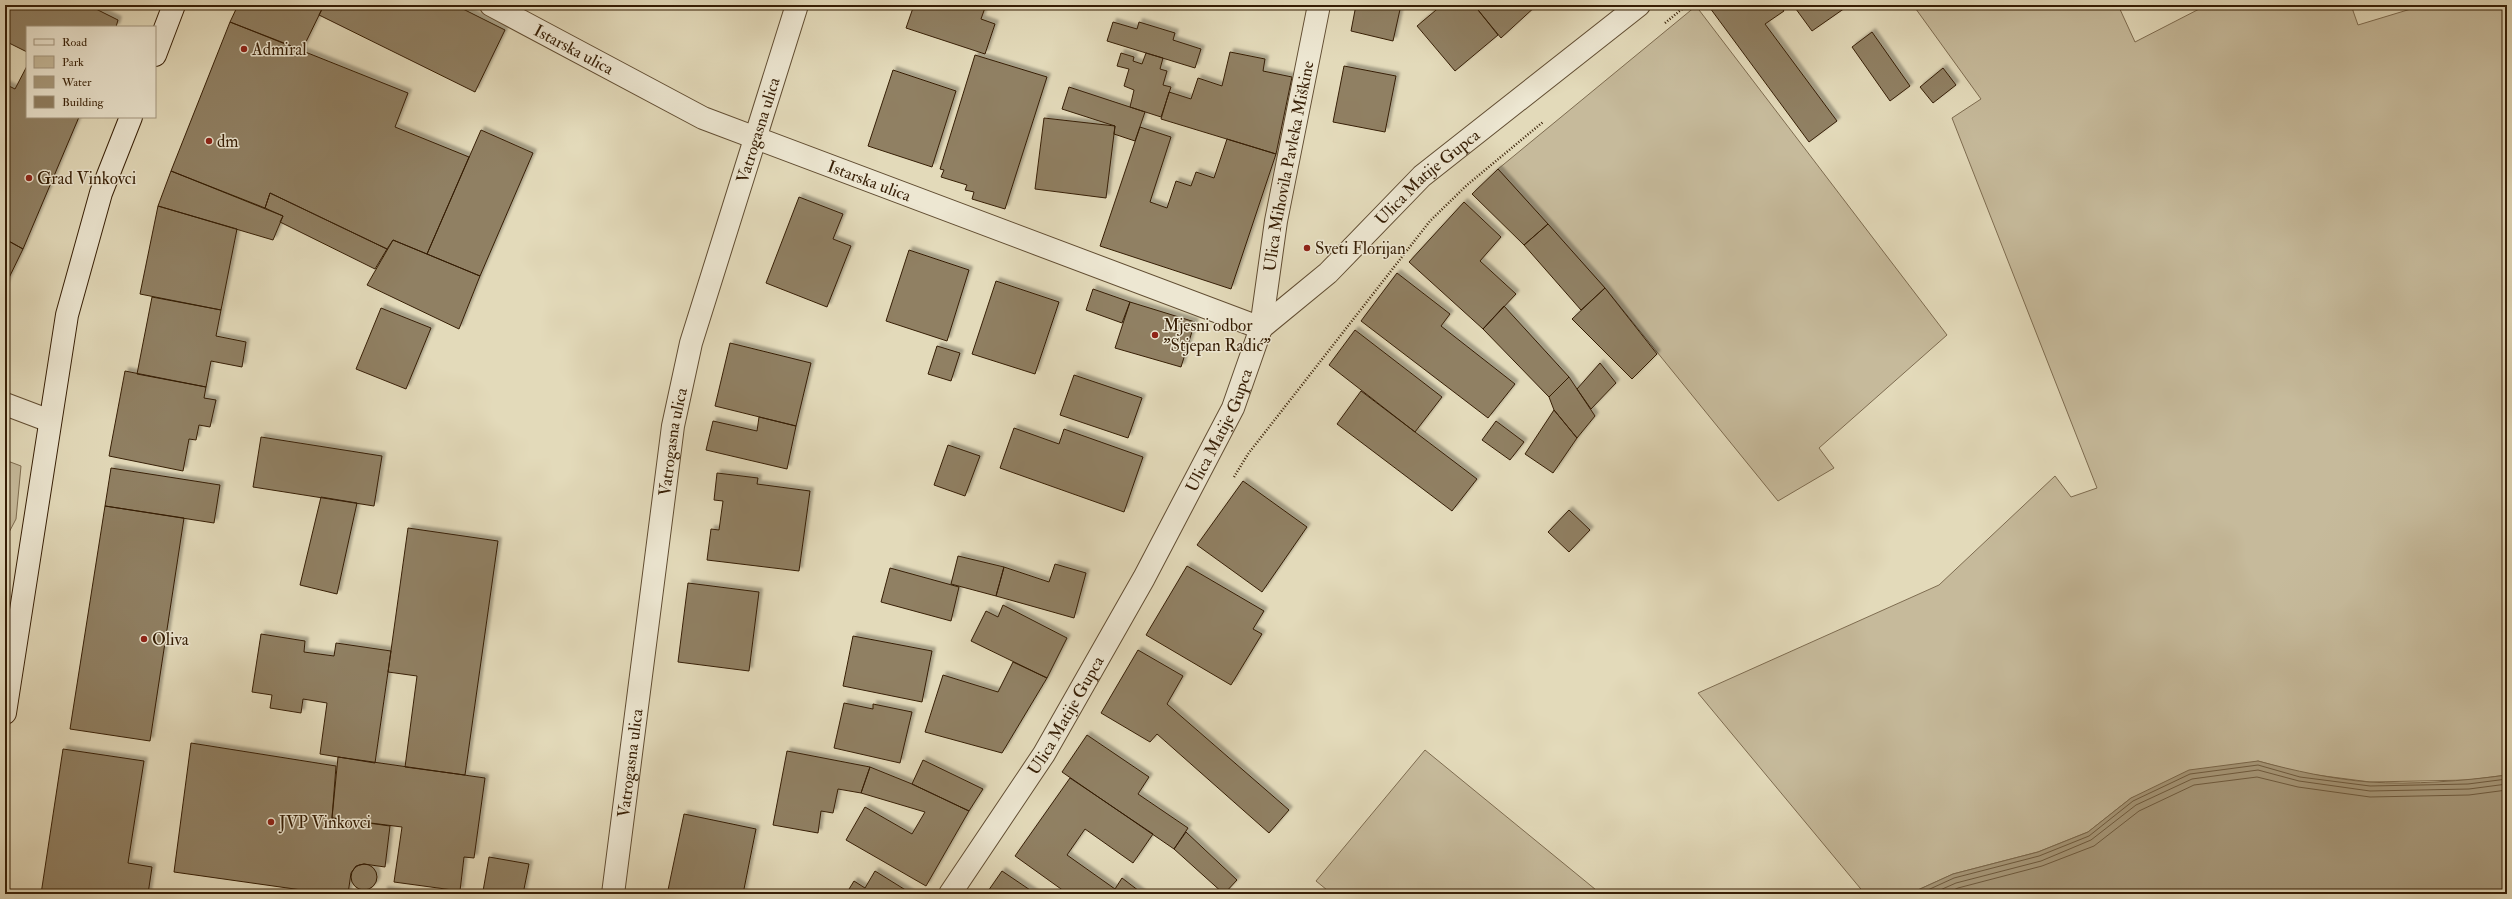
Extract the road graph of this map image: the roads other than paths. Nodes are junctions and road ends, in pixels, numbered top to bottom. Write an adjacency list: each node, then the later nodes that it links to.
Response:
1 (174, 5): 6 (street)
2 (491, 5): 8 (street, Istarska ulica)
3 (797, 5): 8 (street, Vatrogasna ulica)
4 (1319, 5): 9 (street, Ulica Mihovila Pavleka Miškine)
5 (1639, 5): 9 (street, Ulica Matije Gupca)
6 (156, 52)
7 (131, 118): 11 (street)
8 (757, 138): 9 (street, Istarska ulica); 13 (street, Vatrogasna ulica)
9 (1261, 328): 14 (street, Ulica Matije Gupca)
10 (5, 404): 11 (street)
11 (50, 421): 12 (street)
12 (5, 713)
13 (613, 894)
14 (950, 894)

